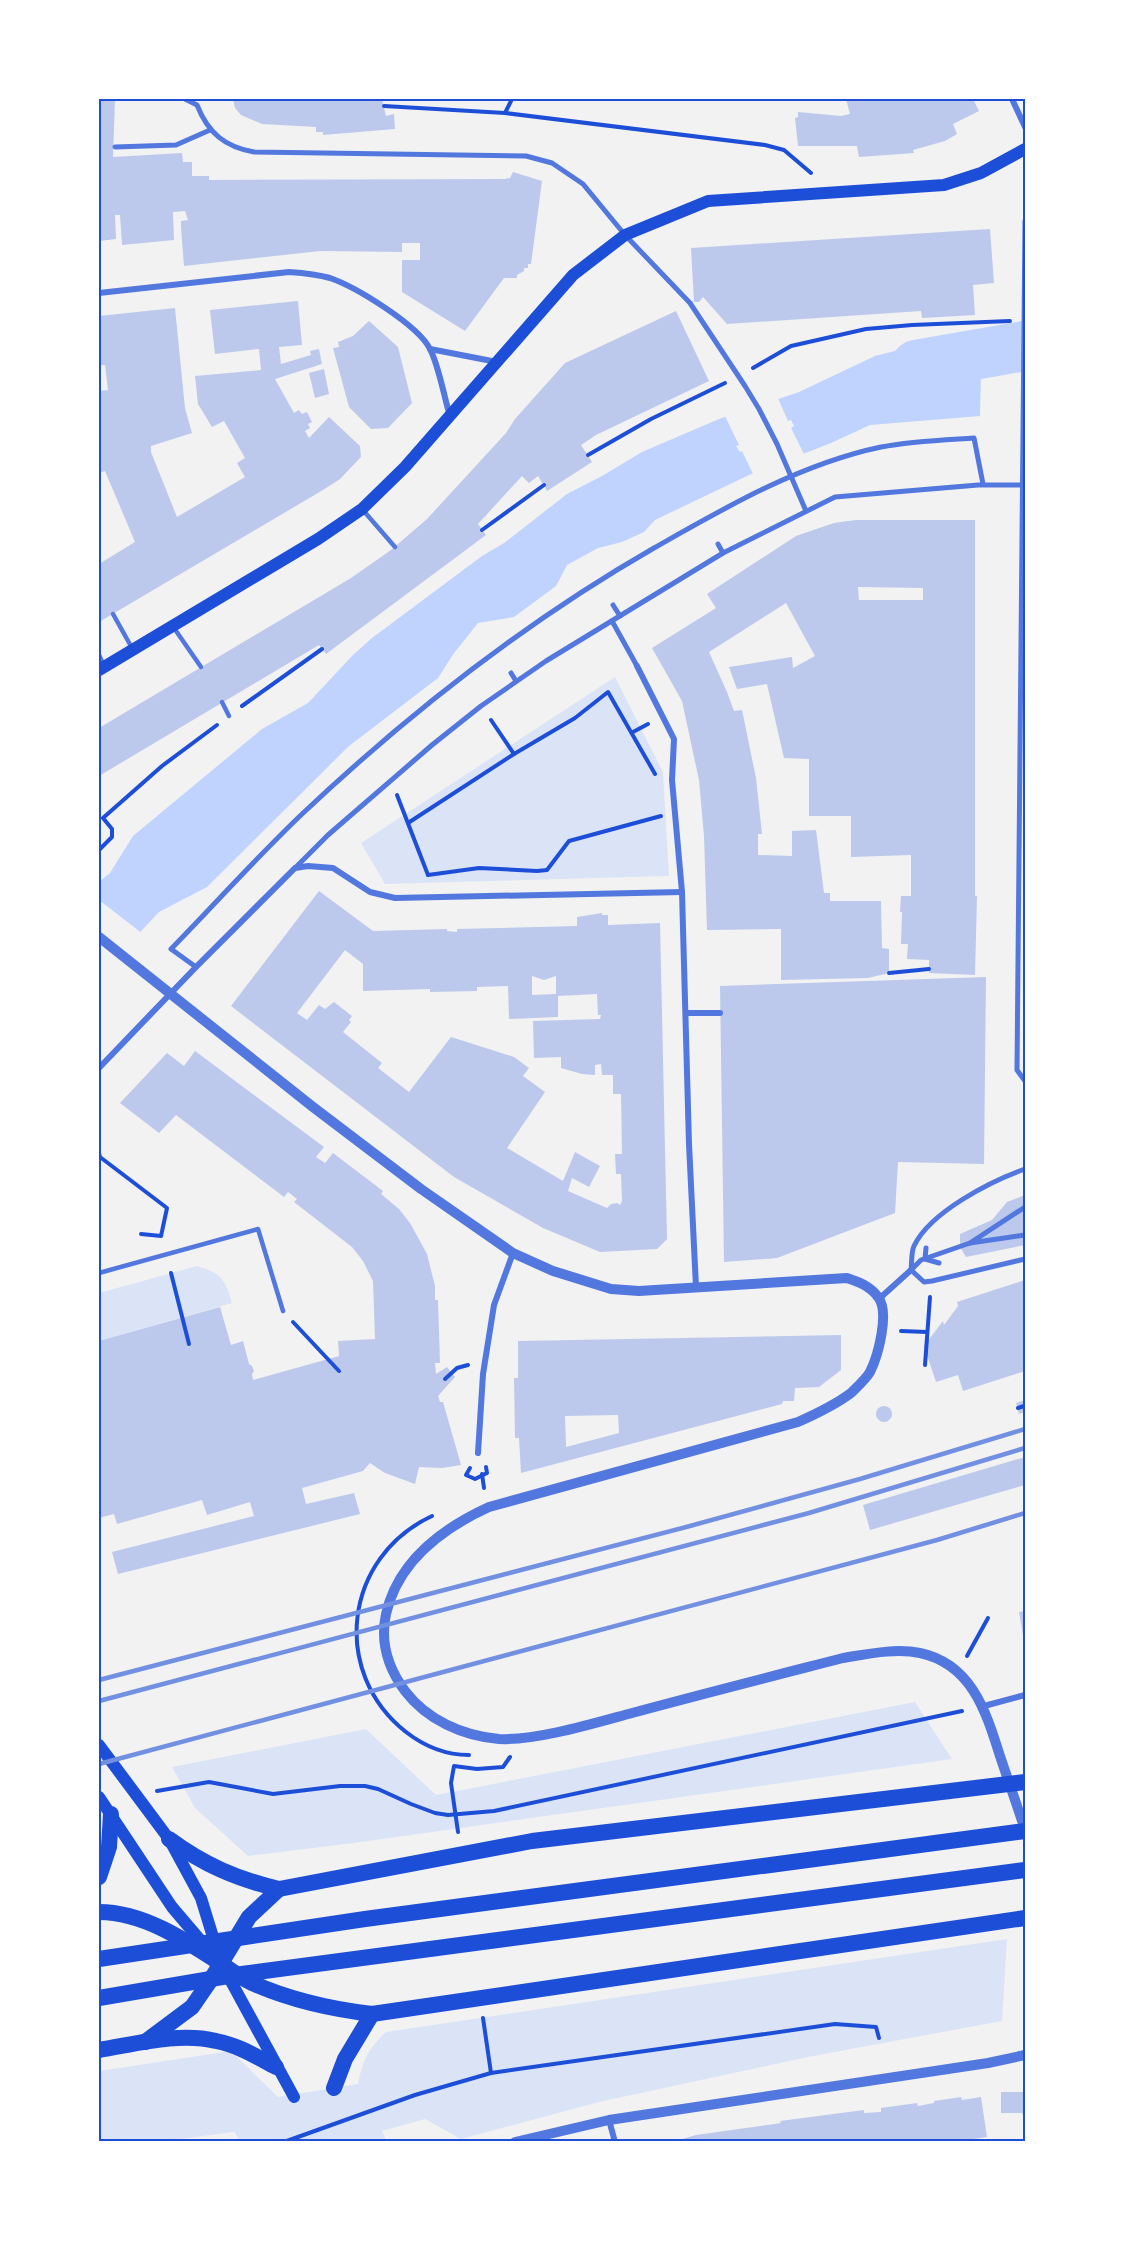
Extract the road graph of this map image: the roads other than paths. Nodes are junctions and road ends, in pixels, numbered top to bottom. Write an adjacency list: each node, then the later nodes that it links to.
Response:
1 (185, 99): 4 (street)
2 (1012, 99): 3 (street)
3 (1025, 127)
4 (210, 130): 5 (street); 8 (street)
5 (115, 147)
6 (1025, 149): 8 (main road)
7 (1025, 221): 13 (street)
8 (625, 235): 11 (main road); 17 (street)
9 (99, 293): 10 (street)
10 (430, 349): 11 (street); 12 (street)
11 (498, 362): 12 (main road)
12 (450, 416): 16 (main road)
13 (1024, 434): 15 (street)
14 (983, 484): 15 (street); 17 (street); 37 (street)
15 (1024, 484): 42 (street)
16 (362, 509): 19 (lane); 25 (main road)
17 (806, 511): 20 (street)
18 (718, 544): 20 (street)
19 (394, 547)
20 (723, 553): 23 (street)
21 (613, 605): 23 (street)
22 (113, 614): 26 (lane)
23 (620, 616): 24 (street)
24 (612, 621): 28 (street); 31 (street)
25 (173, 626): 26 (main road); 29 (lane)
26 (133, 650): 27 (main road)
27 (101, 664)
28 (637, 666): 35 (street)
29 (201, 667)
30 (511, 673): 31 (street)
31 (516, 681): 34 (street)
32 (222, 702): 33 (lane)
33 (229, 716)
34 (295, 868): 35 (street); 37 (street)
35 (682, 892): 39 (street)
36 (99, 937): 38 (street)
37 (196, 967): 38 (street)
38 (171, 993): 41 (street); 48 (street)
39 (686, 1013): 40 (street); 54 (street)
40 (720, 1013)
41 (99, 1068)
42 (1025, 1081)
43 (1025, 1169): 52 (street)
44 (1025, 1208): 46 (street)
45 (1025, 1235): 46 (street)
46 (970, 1243): 50 (street)
47 (926, 1248): 50 (street)
48 (513, 1253): 54 (street); 57 (street)
49 (1025, 1258): 52 (street)
50 (925, 1259): 51 (street); 52 (street)
51 (939, 1263)
52 (911, 1270): 55 (street)
53 (99, 1273): 56 (lane)
54 (696, 1287): 55 (street)
55 (880, 1299): 59 (street)
56 (283, 1311)
57 (478, 1454)
58 (1025, 1695): 59 (street)
59 (984, 1706): 64 (street)
60 (99, 1745): 65 (main road)
61 (1025, 1782): 68 (highway)
62 (99, 1797): 63 (main road)
63 (111, 1814): 67 (highway); 72 (main road)
64 (1025, 1831): 71 (highway)
65 (169, 1839): 68 (highway); 72 (main road)
66 (1025, 1870): 73 (highway)
67 (99, 1877)
68 (279, 1889): 72 (highway)
69 (99, 1912): 72 (highway)
70 (1025, 1918): 74 (highway)
71 (99, 1959)
72 (221, 1964): 74 (highway); 75 (highway); 78 (main road)
73 (99, 1998)
74 (372, 2014): 79 (highway)
75 (145, 2043): 76 (highway); 78 (highway)
76 (99, 2050)
77 (1025, 2055): 81 (street)
78 (276, 2067): 80 (main road)
79 (334, 2088)
80 (294, 2097)
81 (609, 2120): 82 (street); 83 (street)
82 (515, 2142)
83 (615, 2142)

